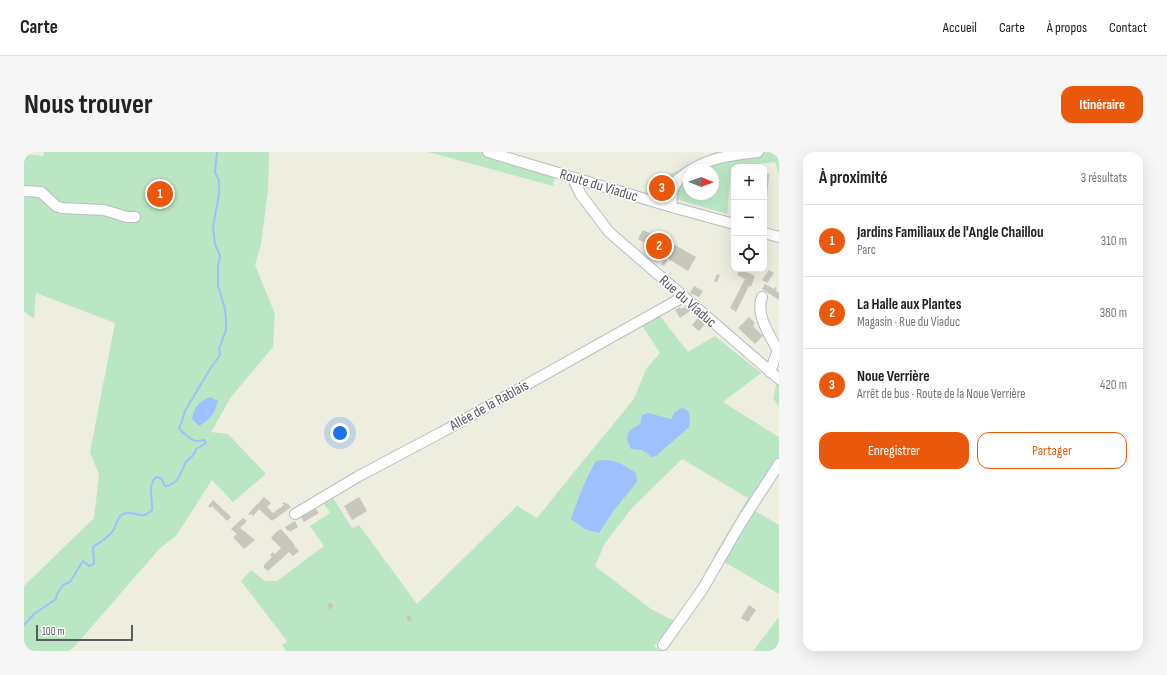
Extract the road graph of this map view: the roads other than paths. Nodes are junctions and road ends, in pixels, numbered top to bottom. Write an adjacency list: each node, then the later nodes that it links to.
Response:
1 (488, 152): 5 (street, Route du Viaduc)
2 (758, 152): 3 (street)
3 (702, 164)
4 (683, 177): 6 (street)
5 (576, 178): 8 (street, Route du Viaduc); 14 (street, Rue du Viaduc)
6 (680, 179): 8 (street); 9 (street)
7 (24, 191): 10 (street)
8 (655, 202): 9 (street, Route du Viaduc)
9 (672, 207): 11 (street, Route du Viaduc)
10 (135, 217)
11 (731, 223)
12 (767, 234): 13 (street)
13 (779, 237)
14 (684, 297): 17 (street, Rue du Viaduc); 20 (street, Allée de la Rablais)
15 (762, 297): 16 (street)
16 (778, 349): 17 (street)
17 (770, 372): 18 (street, Rue du Viaduc)
18 (779, 380)
19 (779, 464): 21 (street)
20 (295, 514)
21 (663, 645)

